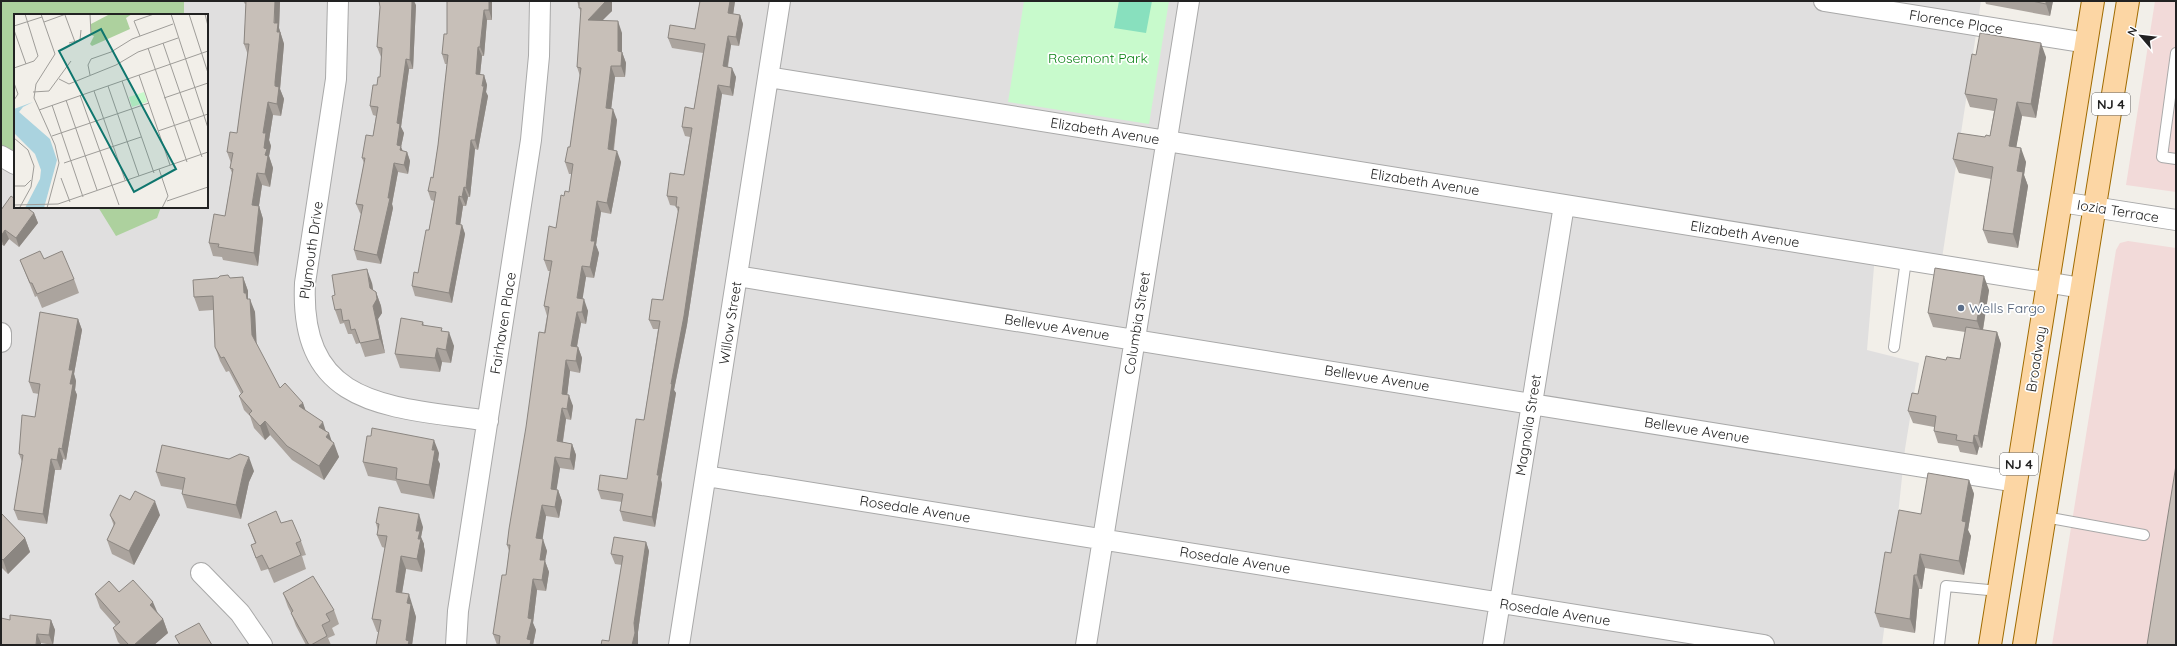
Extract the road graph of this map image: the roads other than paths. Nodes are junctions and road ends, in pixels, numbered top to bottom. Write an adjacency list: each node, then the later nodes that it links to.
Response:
1 (338, 1): 28 (street, Plymouth Drive)
2 (540, 1): 28 (street, Fairhaven Place)
3 (780, 1): 10 (street, Willow Street)
4 (1189, 1): 11 (street, Columbia Street)
5 (1824, 1): 8 (street, Florence Place)
6 (2093, 1): 8 (main road, Broadway / NJ 4)
7 (2128, 1): 17 (main road, NJ 4)
8 (2087, 43): 15 (main road, Broadway / NJ 4)
9 (2176, 53): 13 (lane)
10 (768, 77): 11 (street, Elizabeth Avenue); 20 (street, Willow Street)
11 (1166, 141): 16 (street, Elizabeth Avenue); 24 (street, Columbia Street)
12 (1, 156): 14 (street)
13 (2176, 159)
14 (14, 163)
15 (2061, 202): 17 (street, Iozia Terrace); 21 (main road, Broadway / NJ 4)
16 (1564, 205): 19 (street, Elizabeth Avenue); 27 (street, Magnolia Street)
17 (2094, 207): 18 (street, Iozia Terrace); 22 (main road, NJ 4)
18 (2176, 220)
19 (1906, 260): 21 (street, Elizabeth Avenue); 26 (lane)
20 (737, 276): 24 (street, Bellevue Avenue); 29 (street, Willow Street)
21 (2048, 282): 22 (street, Elizabeth Avenue); 30 (main road, Broadway / NJ 4)
22 (2082, 288): 31 (main road, NJ 4)
23 (1, 333): 25 (street)
24 (1135, 340): 27 (street, Bellevue Avenue); 33 (street, Columbia Street)
25 (1, 342)
26 (1894, 347)
27 (1532, 403): 30 (street, Bellevue Avenue); 36 (street, Magnolia Street)
28 (488, 420): 38 (street, Fairhaven Place)
29 (706, 476): 33 (street, Rosedale Avenue); 39 (street, Willow Street)
30 (2016, 482): 35 (main road, Broadway / NJ 4)
31 (2045, 517): 32 (lane); 45 (main road, NJ 4)
32 (2144, 535)
33 (1103, 539): 36 (street, Rosedale Avenue); 40 (street, Columbia Street)
34 (202, 573): 37 (street)
35 (1998, 591): 43 (lane); 44 (main road, Broadway / NJ 4)
36 (1500, 603): 41 (street, Magnolia Street); 42 (street, Rosedale Avenue)
37 (262, 645)
38 (456, 645)
39 (679, 645)
40 (1086, 645)
41 (1493, 645)
42 (1764, 645)
43 (1939, 645)
44 (1990, 645)
45 (2024, 645)

